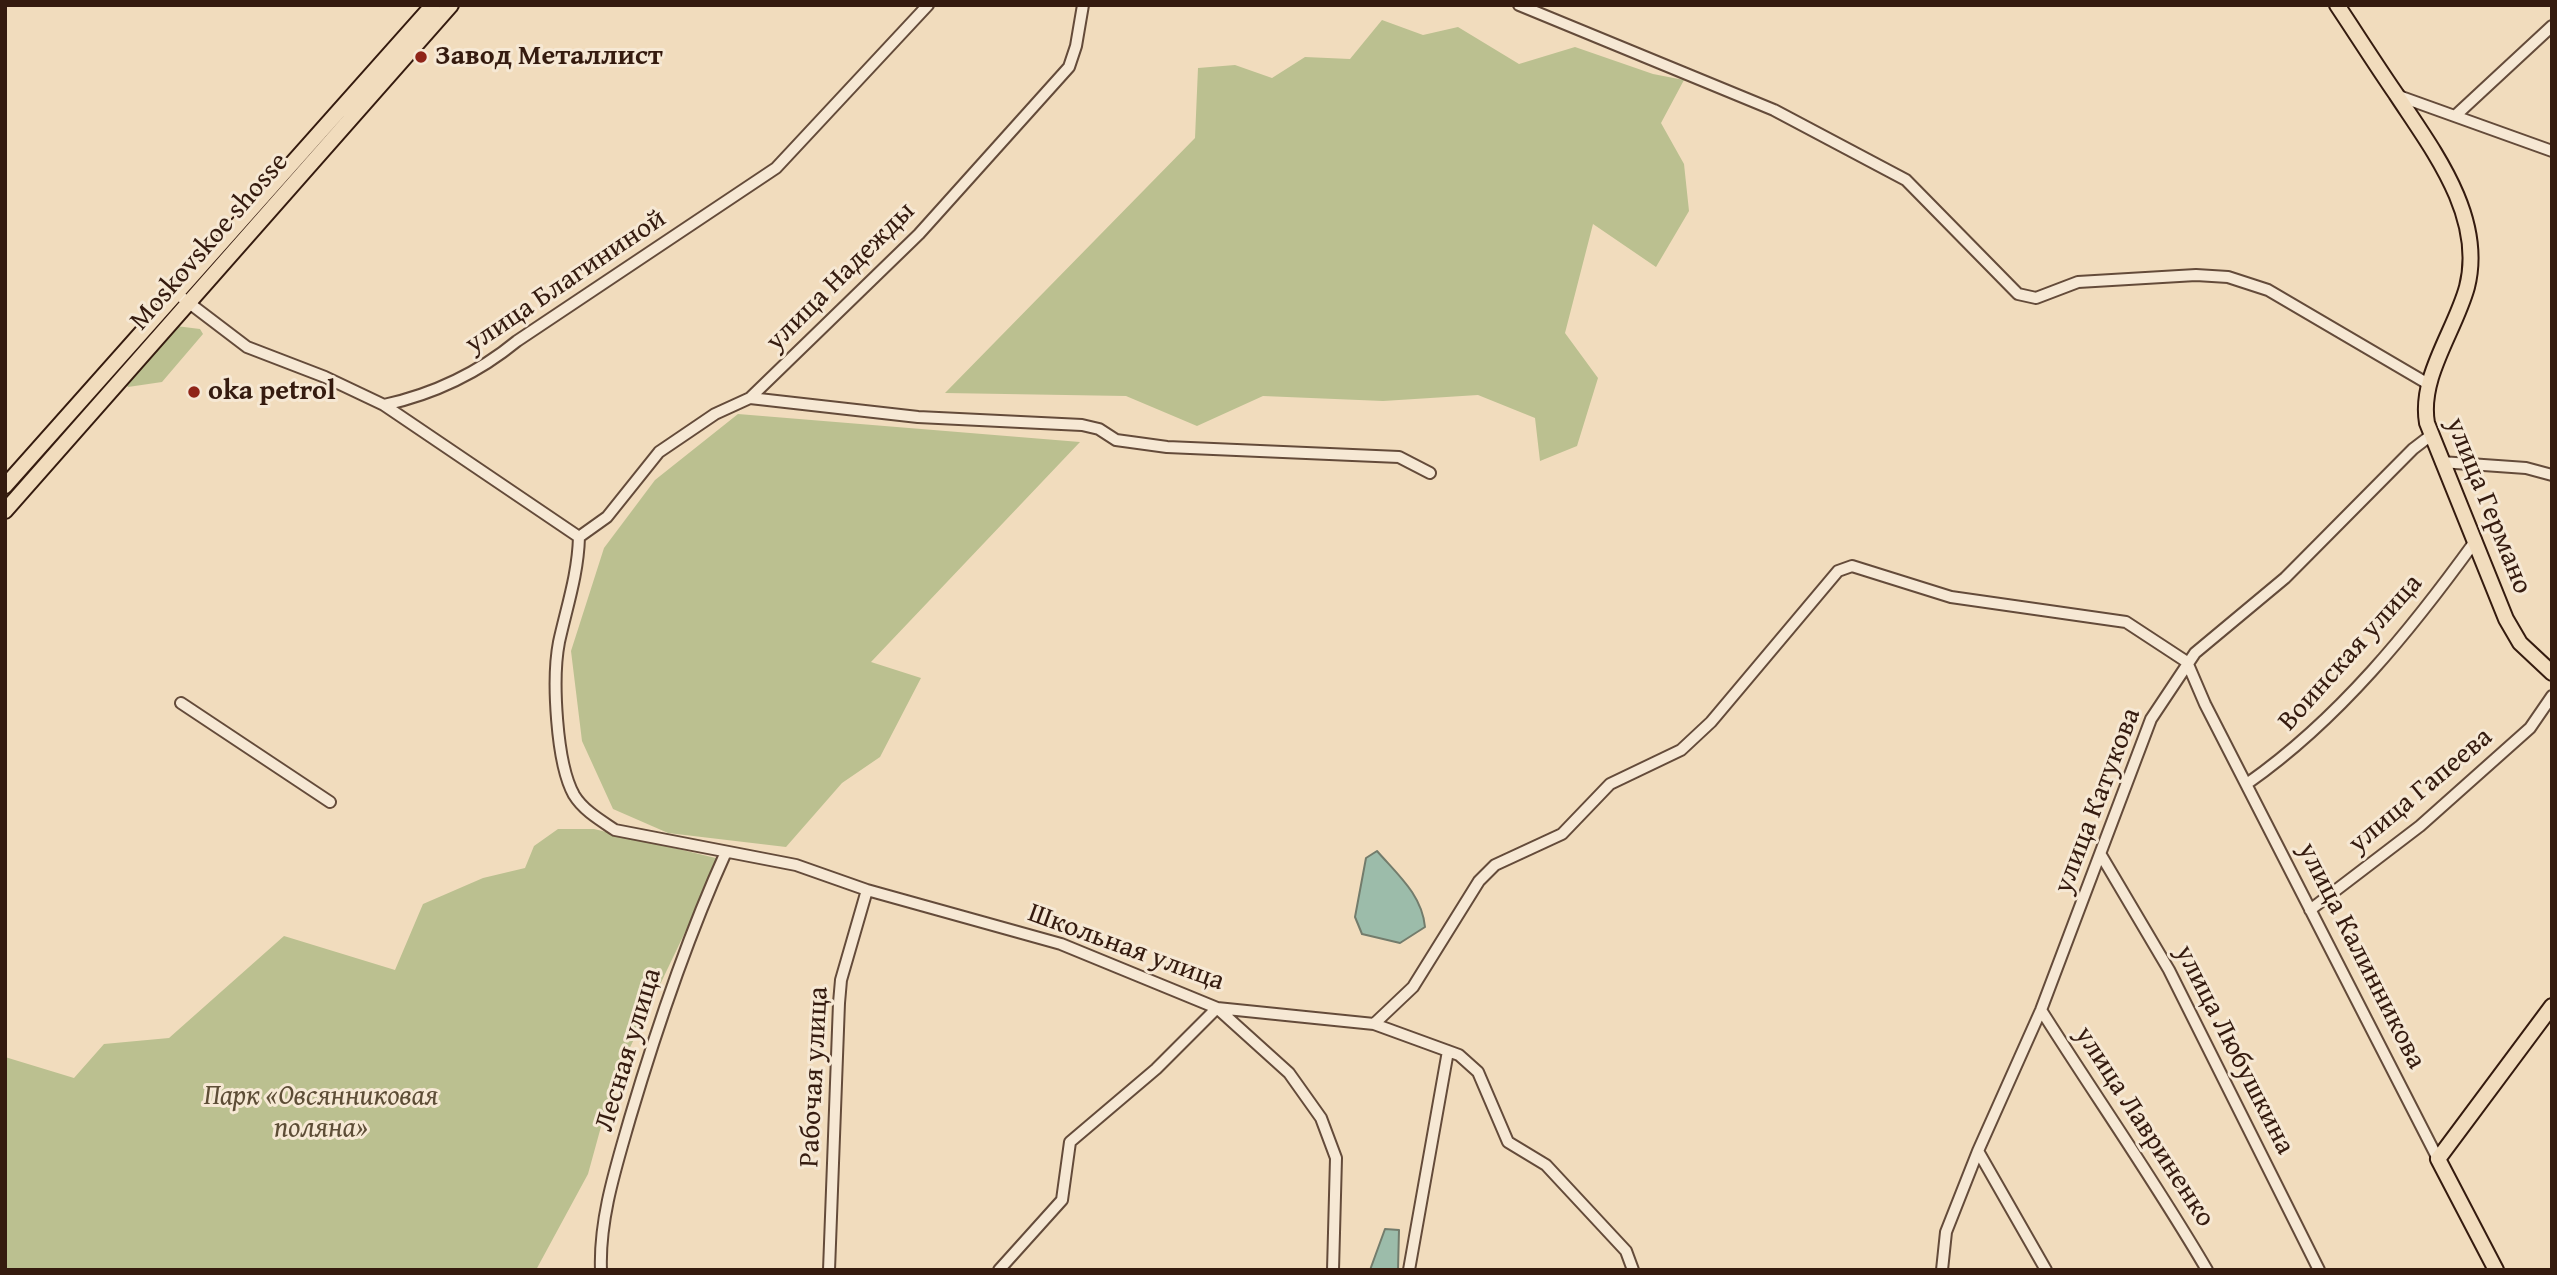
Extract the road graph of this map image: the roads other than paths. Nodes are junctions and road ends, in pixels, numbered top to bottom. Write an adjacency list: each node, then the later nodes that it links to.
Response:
1 (433, 5): 11 (main road, Moskovskoe shosse)
2 (451, 5): 12 (main road, Moskovskoe shosse)
3 (928, 5): 15 (street, улица Благининой)
4 (1083, 5): 14 (street, улица Надежды)
5 (1518, 5): 13 (street)
6 (2337, 5): 8 (main road, улица Германо)
7 (2552, 26): 9 (street)
8 (2396, 95): 9 (street); 13 (main road, улица Германо)
9 (2455, 116): 10 (street)
10 (2552, 151)
11 (176, 293): 12 (street); 20 (main road, Moskovskoe shosse)
12 (188, 303): 15 (street); 21 (main road, Moskovskoe shosse)
13 (2430, 385): 16 (main road, улица Германо)
14 (750, 398): 18 (street); 22 (street, улица Надежды)
15 (384, 405): 22 (street)
16 (2430, 436): 17 (main road, улица Германо); 24 (street, улица Катукова)
17 (2441, 462): 19 (street); 23 (main road, улица Германо)
18 (1430, 473)
19 (2552, 475)
20 (5, 486)
21 (5, 511)
22 (579, 537): 30 (street, Школьная улица)
23 (2476, 540): 25 (main road, улица Германо); 28 (street, Воинская улица)
24 (2187, 662): 28 (street, улица Калинникова); 31 (street, улица Катукова); 38 (street)
25 (2552, 673)
26 (2552, 696): 33 (street, улица Гапеева)
27 (181, 703): 29 (street)
28 (2248, 783): 33 (street, улица Калинникова)
29 (330, 802)
30 (726, 852): 32 (street, Школьная улица); 43 (street, Лесная улица)
31 (2101, 855): 36 (street, улица Катукова); 51 (street, улица Любушкина)
32 (867, 890): 35 (street, Школьная улица); 44 (street, Рабочая улица)
33 (2310, 910): 41 (street, улица Калинникова)
34 (2552, 1006): 37 (main road)
35 (1217, 1009): 38 (street, Школьная улица); 42 (street); 45 (street)
36 (2041, 1010): 40 (street, улица Катукова); 50 (street, улица Лавриненко)
37 (2547, 1022): 41 (main road)
38 (1374, 1024): 39 (street, Школьная улица)
39 (1448, 1051): 46 (street); 47 (street, Школьная улица)
40 (1978, 1151): 48 (street, улица Катукова); 49 (street)
41 (2438, 1159): 52 (main road, улица Калинникова)
42 (1001, 1269)
43 (601, 1270)
44 (829, 1270)
45 (1333, 1270)
46 (1409, 1270)
47 (1633, 1270)
48 (1942, 1270)
49 (2046, 1270)
50 (2207, 1270)
51 (2319, 1270)
52 (2496, 1270)

